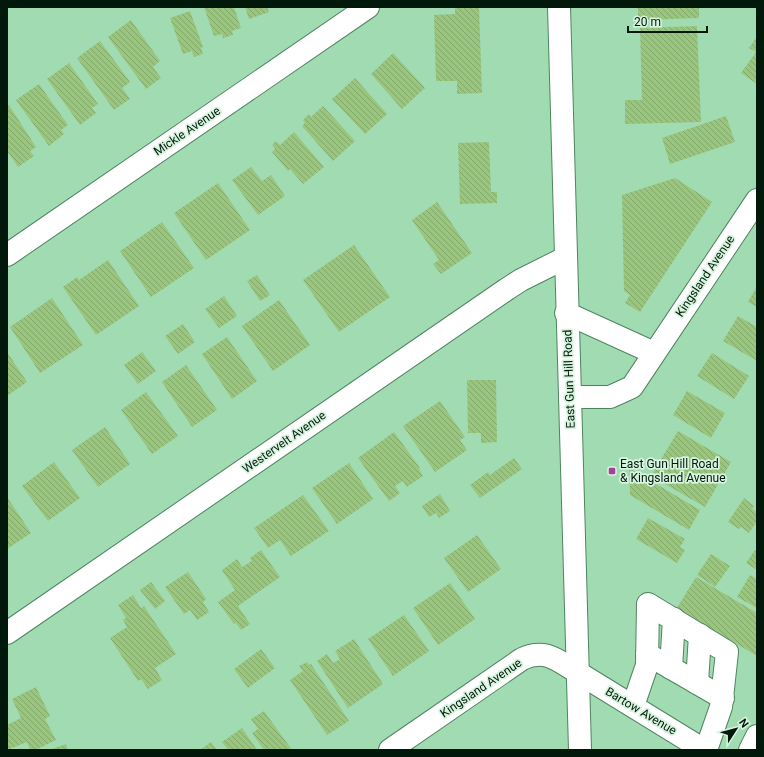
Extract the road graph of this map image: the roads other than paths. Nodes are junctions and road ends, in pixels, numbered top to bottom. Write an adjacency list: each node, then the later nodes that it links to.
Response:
1 (368, 7): 4 (street, Mickle Avenue)
2 (559, 7): 5 (street, East Gun Hill Road)
3 (757, 200): 7 (street, Kingsland Avenue)
4 (7, 255)
5 (565, 258): 6 (street, East Gun Hill Road); 10 (street, Westervelt Avenue)
6 (566, 313): 7 (street); 8 (street, East Gun Hill Road)
7 (654, 353): 8 (street, Kingsland Avenue)
8 (570, 397): 14 (street, East Gun Hill Road)
9 (674, 619): 11 (street); 12 (street); 13 (street)
10 (7, 633)
11 (700, 635): 15 (street); 16 (street)
12 (647, 654): 13 (street); 17 (street)
13 (670, 668): 15 (street)
14 (577, 672): 17 (street, Bartow Avenue); 19 (street, Kingsland Avenue); 21 (street, East Gun Hill Road)
15 (697, 683): 16 (street)
16 (723, 698): 22 (street)
17 (633, 706): 22 (street, Bartow Avenue)
18 (757, 736): 23 (street)
19 (417, 742): 20 (street, Kingsland Avenue)
20 (390, 750)
21 (580, 750)
22 (705, 750)
23 (750, 750)

